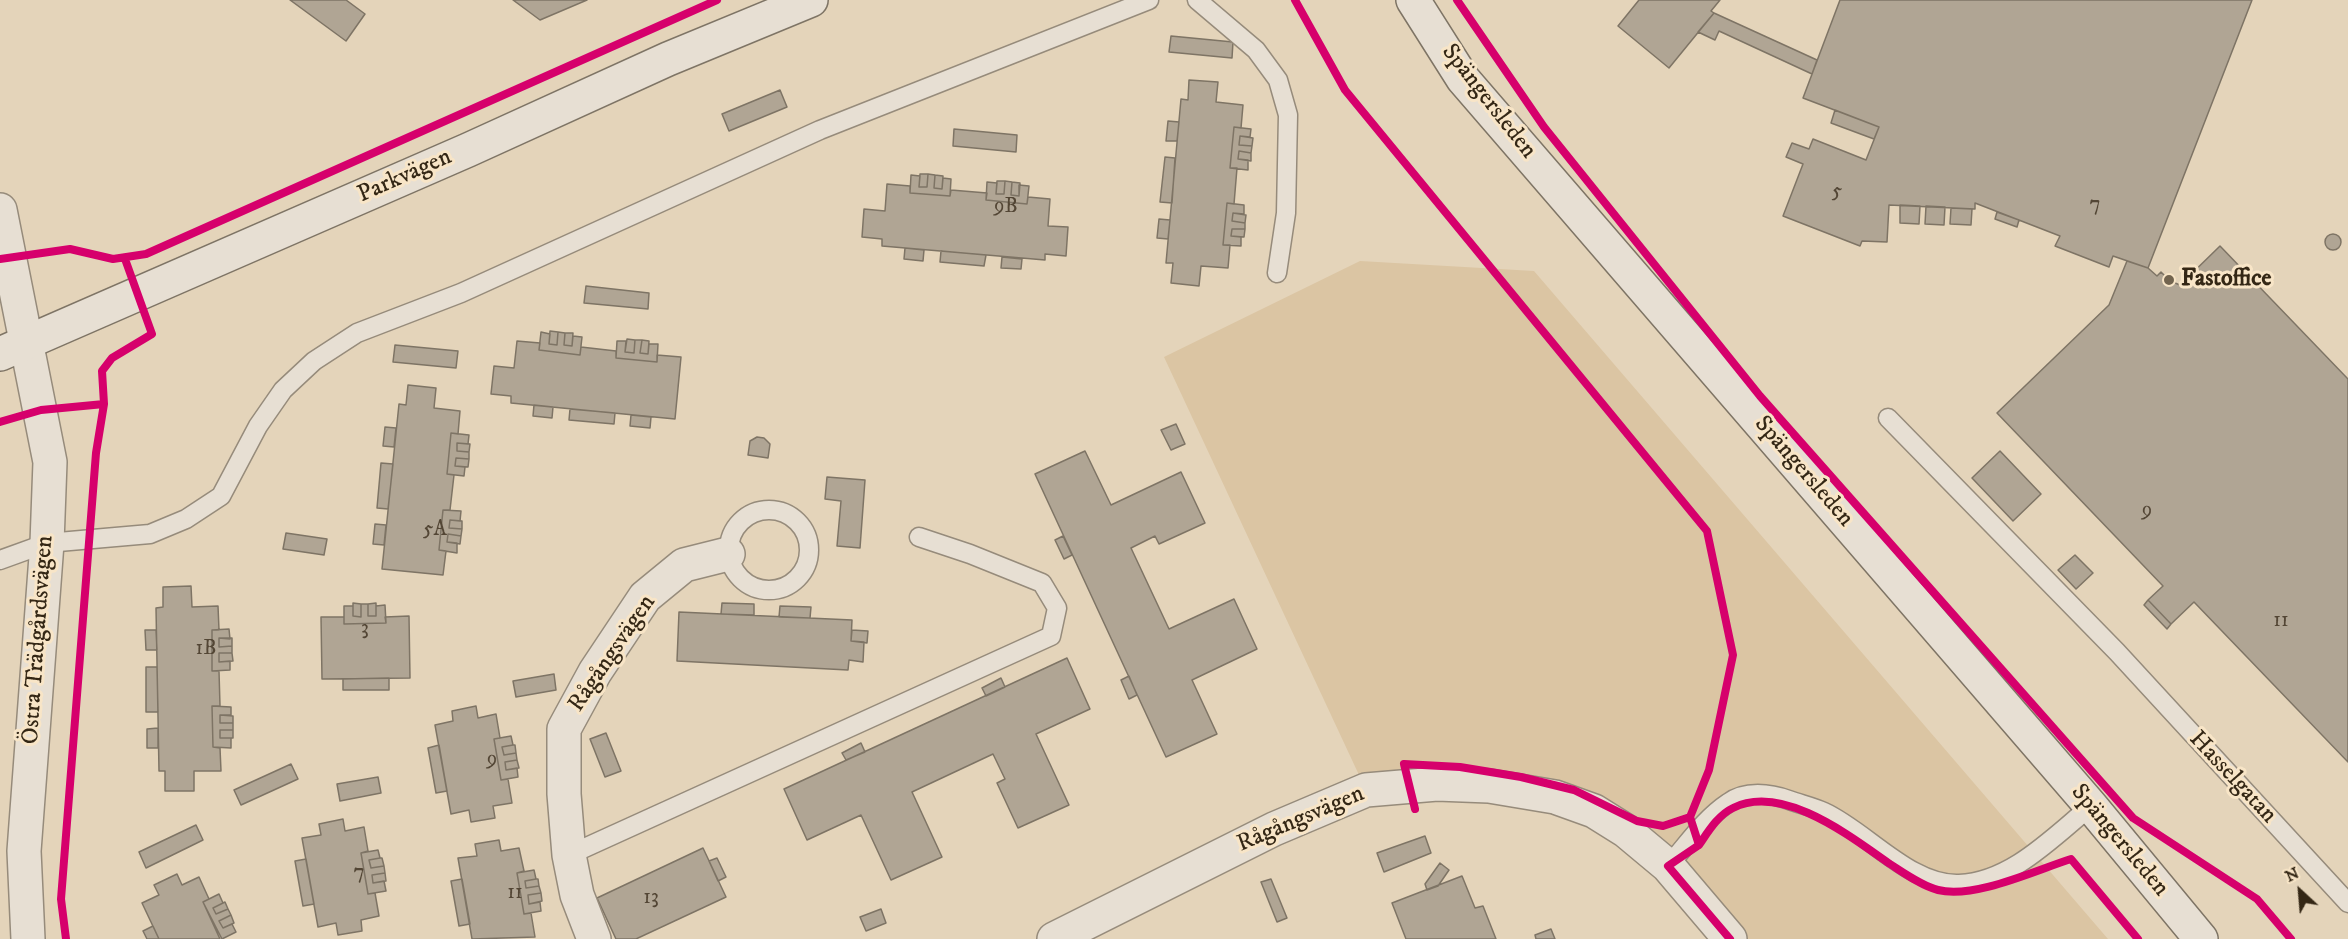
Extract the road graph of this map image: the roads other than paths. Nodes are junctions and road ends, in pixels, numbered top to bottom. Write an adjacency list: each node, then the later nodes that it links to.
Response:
1 (811, 0): 7 (main road, Parkvägen)
2 (1149, 0): 10 (lane)
3 (1197, 0): 6 (lane)
4 (1413, 0): 13 (main road, Spängersleden)
5 (0, 210): 7 (main road, Östra Trädgårdsvägen)
6 (1277, 273)
7 (14, 348): 10 (main road, Östra Trädgårdsvägen)
8 (1888, 418): 16 (lane, Hasselgatan)
9 (919, 537): 14 (lane)
10 (47, 543): 12 (lane); 17 (main road, Östra Trädgårdsvägen)
11 (728, 554): 11 (lane); 14 (main road, Rågångsvägen)
12 (0, 560)
13 (2091, 806): 15 (lane); 21 (main road, Spängersleden)
14 (569, 855): 18 (main road, Rågångsvägen)
15 (1668, 866): 19 (main road, Rågångsvägen); 20 (main road, Rågångsvägen)
16 (2348, 903)
17 (22, 938)
18 (594, 939)
19 (1054, 939)
20 (1730, 939)
21 (2201, 939)

